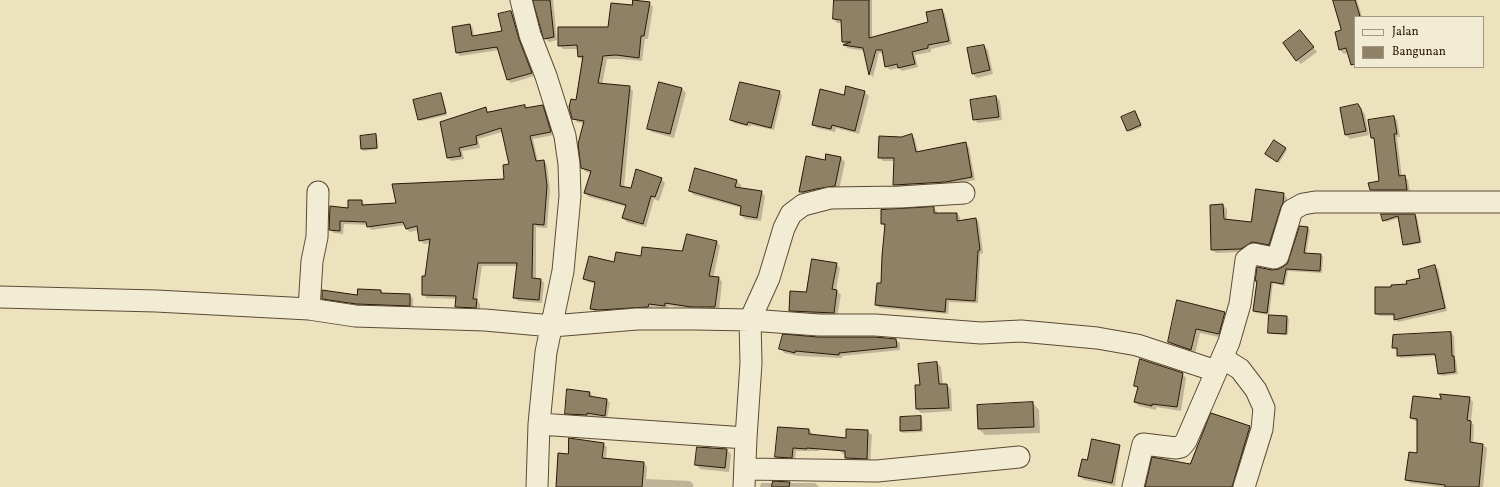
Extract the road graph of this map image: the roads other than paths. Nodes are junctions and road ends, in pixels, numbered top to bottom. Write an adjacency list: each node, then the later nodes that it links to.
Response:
1 (520, 0): 8 (street)
2 (318, 192): 6 (street)
3 (964, 193): 7 (street)
4 (1500, 202): 9 (street)
5 (0, 297): 6 (street)
6 (309, 309): 8 (street)
7 (750, 320): 8 (street); 9 (street); 11 (street)
8 (552, 326): 10 (street)
9 (1219, 365): 15 (street); 16 (street)
10 (539, 424): 11 (street); 14 (street)
11 (746, 438): 13 (street)
12 (1018, 457): 13 (street)
13 (745, 478)
14 (537, 487)
15 (1133, 487)
16 (1244, 487)

